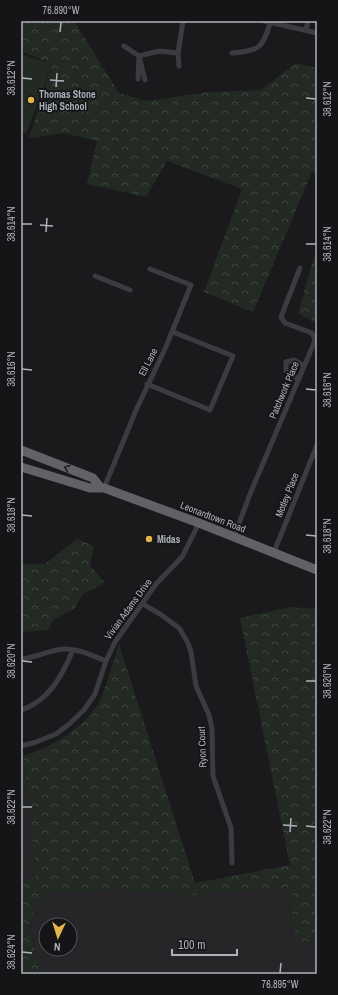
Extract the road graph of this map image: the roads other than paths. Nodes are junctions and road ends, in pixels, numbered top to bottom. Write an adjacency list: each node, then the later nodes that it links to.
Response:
1 (183, 21): 8 (street)
2 (264, 21): 4 (street)
3 (308, 21): 5 (street)
4 (270, 23): 5 (street); 9 (street)
5 (306, 30): 6 (street)
6 (317, 32)
7 (124, 46): 10 (street)
8 (178, 53): 10 (street); 11 (street)
9 (232, 53)
10 (139, 56): 12 (street); 13 (street)
11 (178, 66)
12 (138, 79)
13 (145, 80)
14 (300, 268): 19 (street, Patchwork Place)
15 (150, 269): 18 (street, Ell Lane)
16 (95, 276): 17 (street)
17 (130, 290)
18 (172, 332): 21 (street, Ell Lane); 21 (street)
19 (304, 366): 20 (street, Patchwork Place); 20 (street)
20 (298, 379): 27 (street, Patchwork Place)
21 (147, 384): 25 (street, Ell Lane)
22 (317, 445): 28 (street, Motley Place)
23 (21, 450): 25 (highway, Leonardtown Road, one-way to 23)
24 (21, 467): 25 (highway, Leonardtown Road)
25 (102, 488): 26 (highway, Leonardtown Road)
26 (199, 523): 27 (highway, Leonardtown Road); 30 (street, Vivian Adams Drive)
27 (234, 537): 28 (highway, Leonardtown Road)
28 (274, 552): 29 (highway, Leonardtown Road)
29 (317, 570)
30 (143, 604): 33 (street, Vivian Adams Drive); 36 (street, Ryon Court)
31 (73, 650): 32 (street); 33 (street); 34 (street)
32 (21, 659)
33 (106, 661): 35 (street, Vivian Adams Drive)
34 (21, 710)
35 (21, 746)
36 (232, 863)

